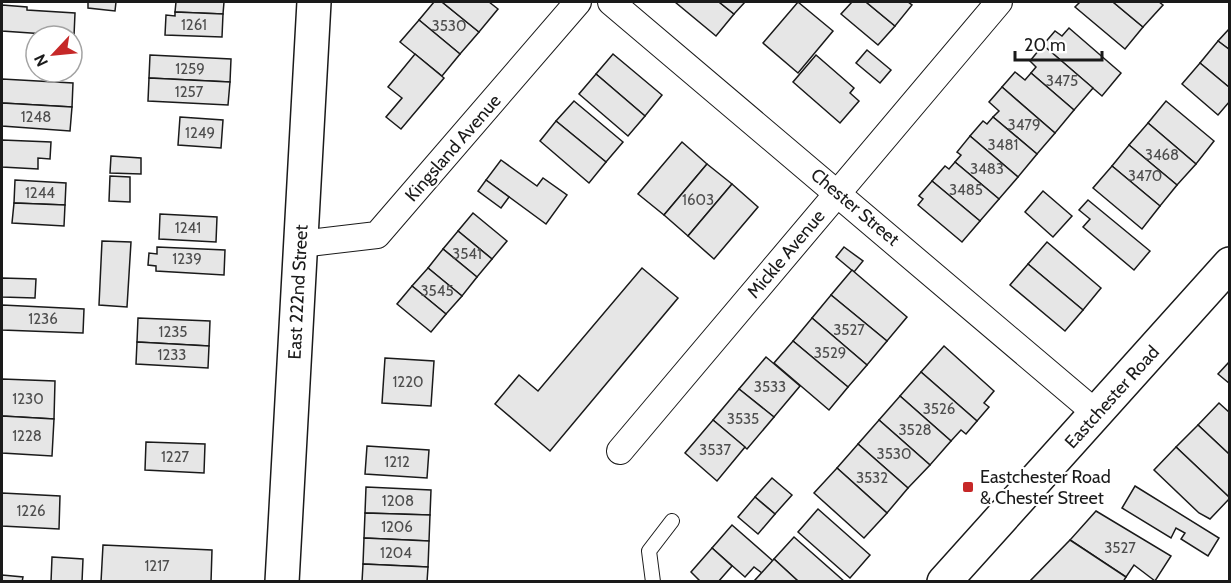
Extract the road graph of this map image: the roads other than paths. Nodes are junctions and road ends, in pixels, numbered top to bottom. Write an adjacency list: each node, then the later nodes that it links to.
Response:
1 (314, 2): 6 (street, East 222nd Street)
2 (578, 2): 6 (street, Kingsland Avenue)
3 (611, 2): 5 (street, Chester Street)
4 (999, 2): 5 (street, Mickle Avenue)
5 (838, 192): 8 (street, Chester Street); 9 (street, Mickle Avenue)
6 (301, 244): 11 (street, East 222nd Street)
7 (1230, 264): 8 (street, Eastchester Road)
8 (1097, 414): 13 (street, Eastchester Road)
9 (620, 451)
10 (672, 521): 12 (lane)
11 (282, 582)
12 (653, 582)
13 (944, 582)

